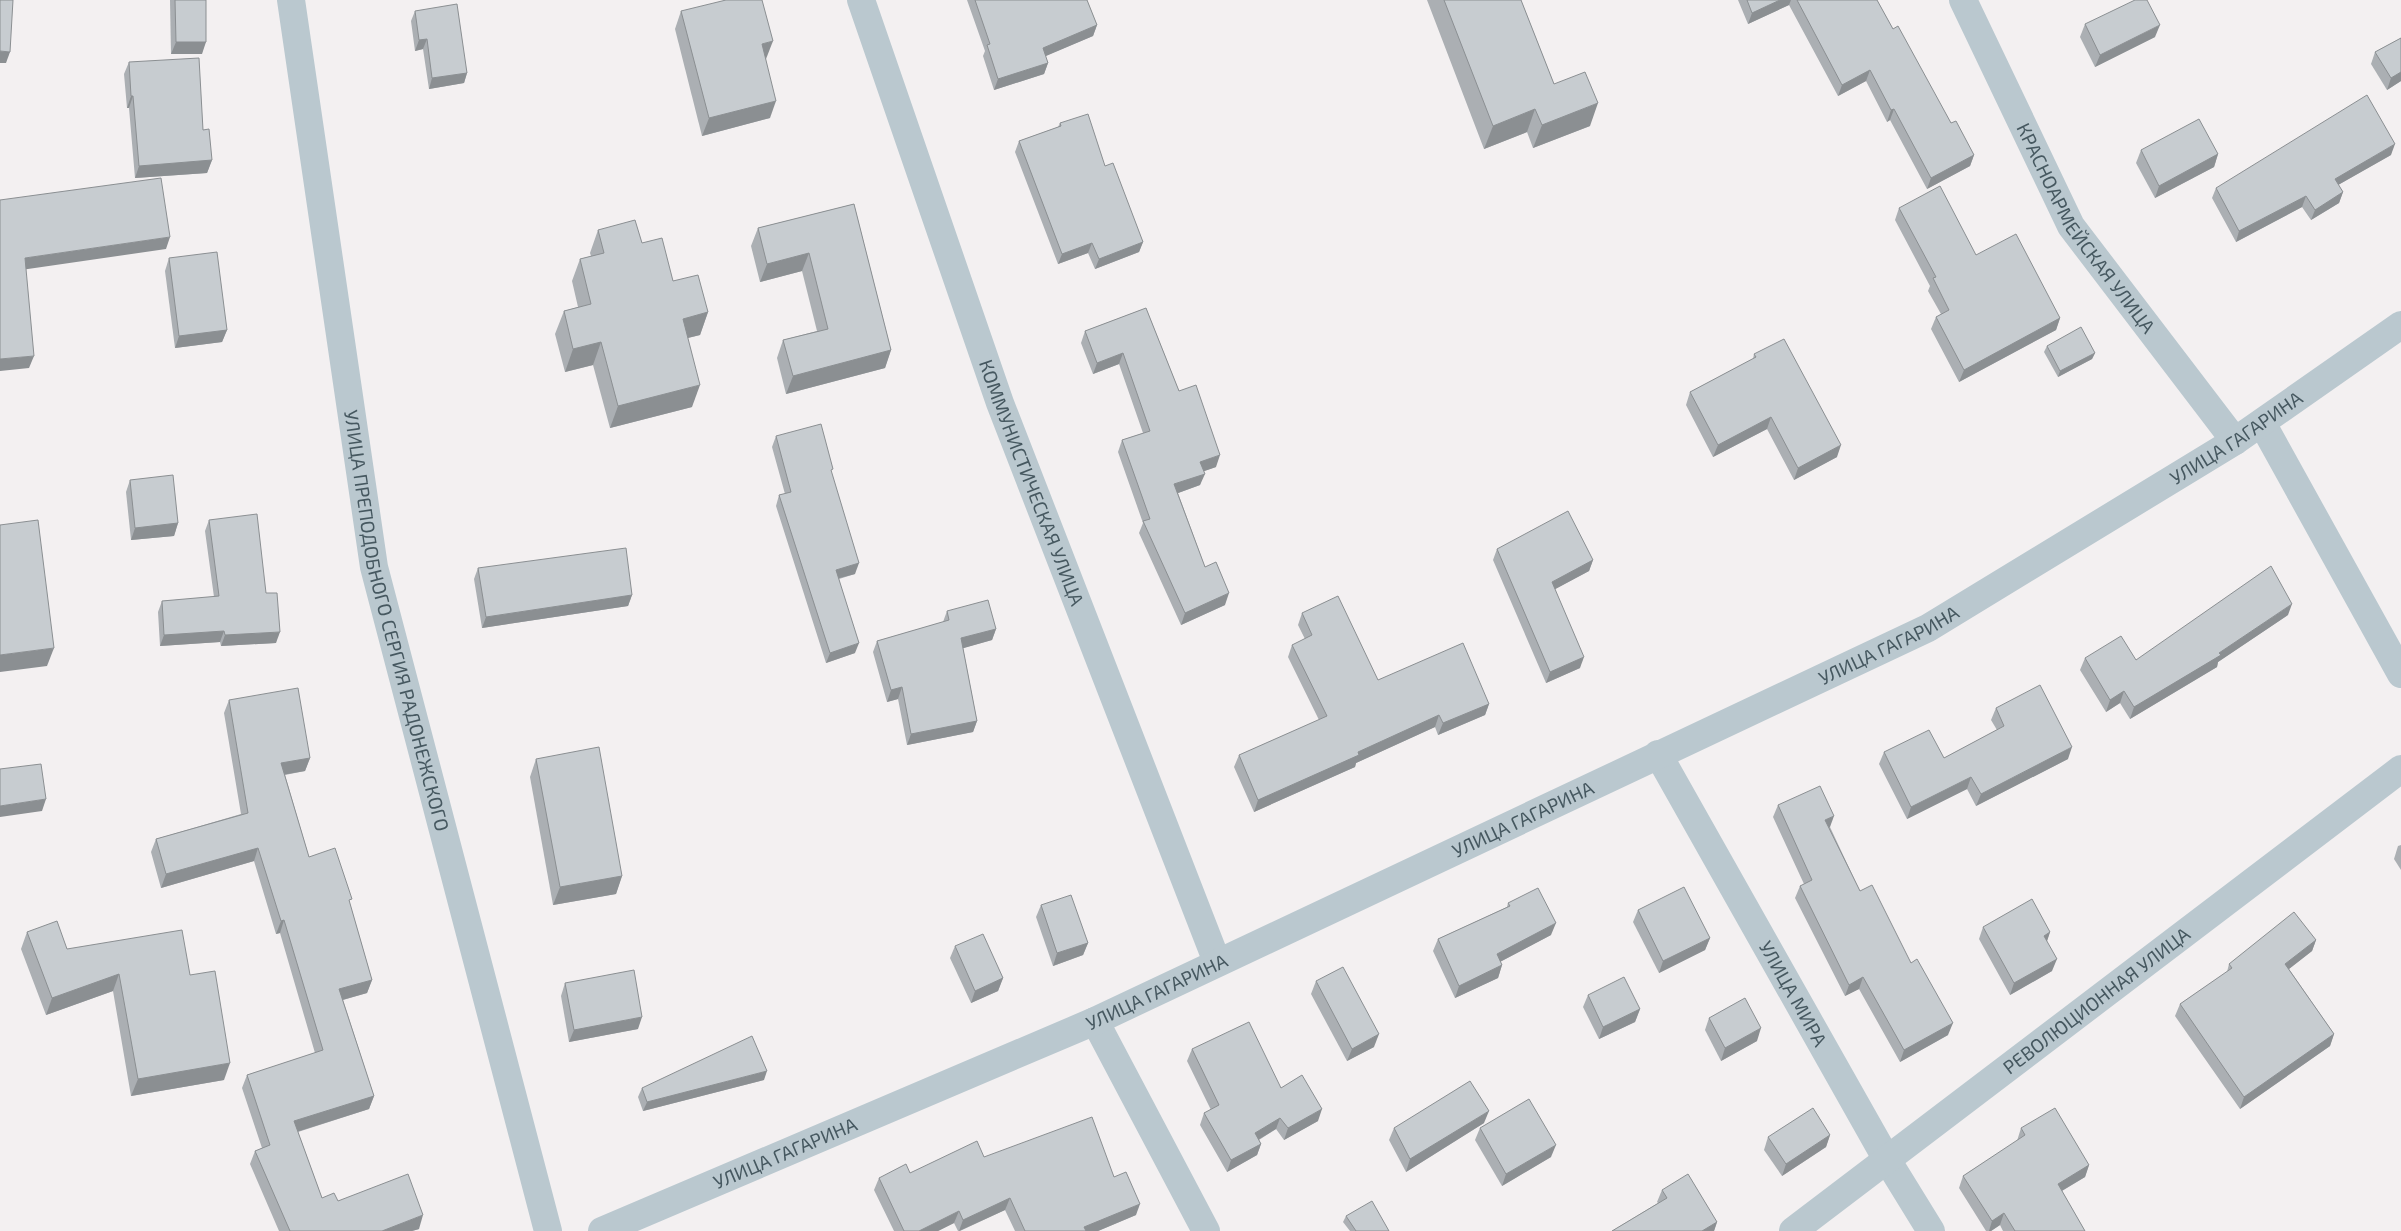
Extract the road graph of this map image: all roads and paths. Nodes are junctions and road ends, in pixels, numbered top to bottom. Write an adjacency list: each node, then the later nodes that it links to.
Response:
1 (291, 0): 13 (street, УЛИЦА ПРЕПОДОБНОГО СЕРГИЯ РАДОНЕЖСКОГО)
2 (861, 0): 10 (street, КОММУНИСТИЧЕСКАЯ УЛИЦА)
3 (1963, 0): 6 (street, КРАСНОАРМЕЙСКАЯ УЛИЦА)
4 (2401, 325): 5 (street, УЛИЦА ГАГАРИНА)
5 (2262, 423): 6 (street, УЛИЦА ГАГАРИНА); 7 (street)
6 (2236, 441): 8 (street, УЛИЦА ГАГАРИНА)
7 (2401, 674)
8 (1658, 754): 10 (street, УЛИЦА ГАГАРИНА); 12 (street, УЛИЦА МИРА)
9 (2401, 769): 12 (street, РЕВОЛЮЦИОННАЯ УЛИЦА)
10 (1217, 962): 11 (street, УЛИЦА ГАГАРИНА)
11 (1095, 1021): 14 (street, УЛИЦА ГАГАРИНА); 15 (street)
12 (1886, 1158): 16 (street, РЕВОЛЮЦИОННАЯ УЛИЦА); 17 (street, УЛИЦА МИРА)
13 (548, 1231)
14 (602, 1231)
15 (1206, 1231)
16 (1793, 1231)
17 (1931, 1231)

